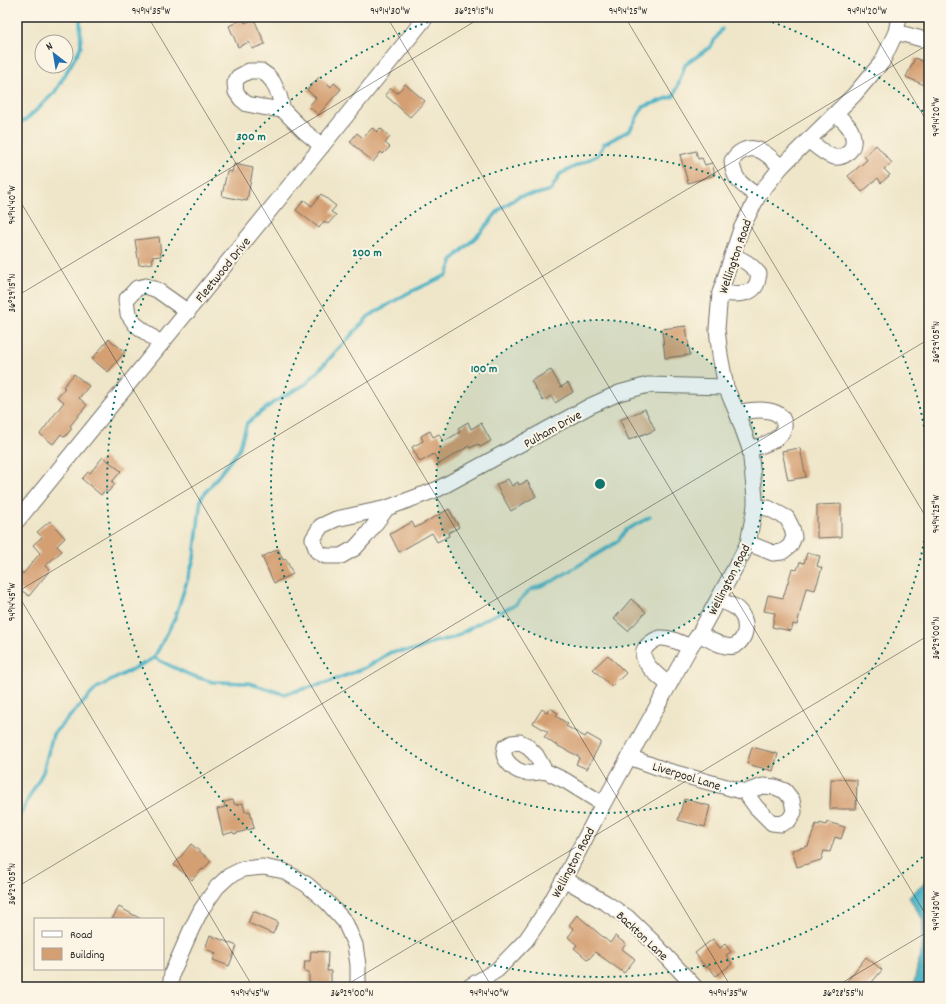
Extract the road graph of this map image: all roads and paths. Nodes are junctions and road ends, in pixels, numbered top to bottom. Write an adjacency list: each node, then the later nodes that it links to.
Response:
1 (426, 17): 8 (street, Fleetwood Drive)
2 (899, 17): 3 (street, Wellington Road)
3 (896, 32): 4 (street); 6 (street, Wellington Road)
4 (929, 41)
5 (283, 110): 8 (street)
6 (835, 114): 7 (street, Wellington Road); 7 (street)
7 (808, 140): 9 (street, Wellington Road)
8 (322, 146): 13 (street, Fleetwood Drive)
9 (781, 167): 10 (street, Wellington Road); 10 (street)
10 (758, 196): 11 (street, Wellington Road)
11 (732, 256): 12 (street, Wellington Road); 12 (street)
12 (720, 293): 15 (street, Wellington Road)
13 (188, 312): 14 (street, Fleetwood Drive); 14 (street)
14 (161, 344): 20 (street, Fleetwood Drive)
15 (726, 387): 16 (street, Wellington Road); 19 (street, Pulham Drive)
16 (737, 413): 17 (street, Wellington Road); 17 (street)
17 (750, 449): 18 (street, Wellington Road)
18 (755, 507): 21 (street, Wellington Road); 21 (street)
19 (387, 508): 19 (street, Pulham Drive)
20 (17, 521)
21 (748, 543): 22 (street, Wellington Road)
22 (718, 600): 23 (street, Wellington Road); 23 (street)
23 (699, 634): 24 (street, Wellington Road)
24 (690, 647): 25 (street, Wellington Road); 25 (street)
25 (669, 684): 26 (street, Wellington Road)
26 (629, 757): 28 (street, Liverpool Lane); 29 (street, Wellington Road)
27 (545, 771): 29 (street)
28 (745, 792)
29 (603, 804): 30 (street, Wellington Road)
30 (564, 879): 33 (street, Wellington Road); 34 (street, Backton Lane)
31 (170, 987): 32 (street)
32 (358, 987)
33 (470, 987)
34 (695, 987)

